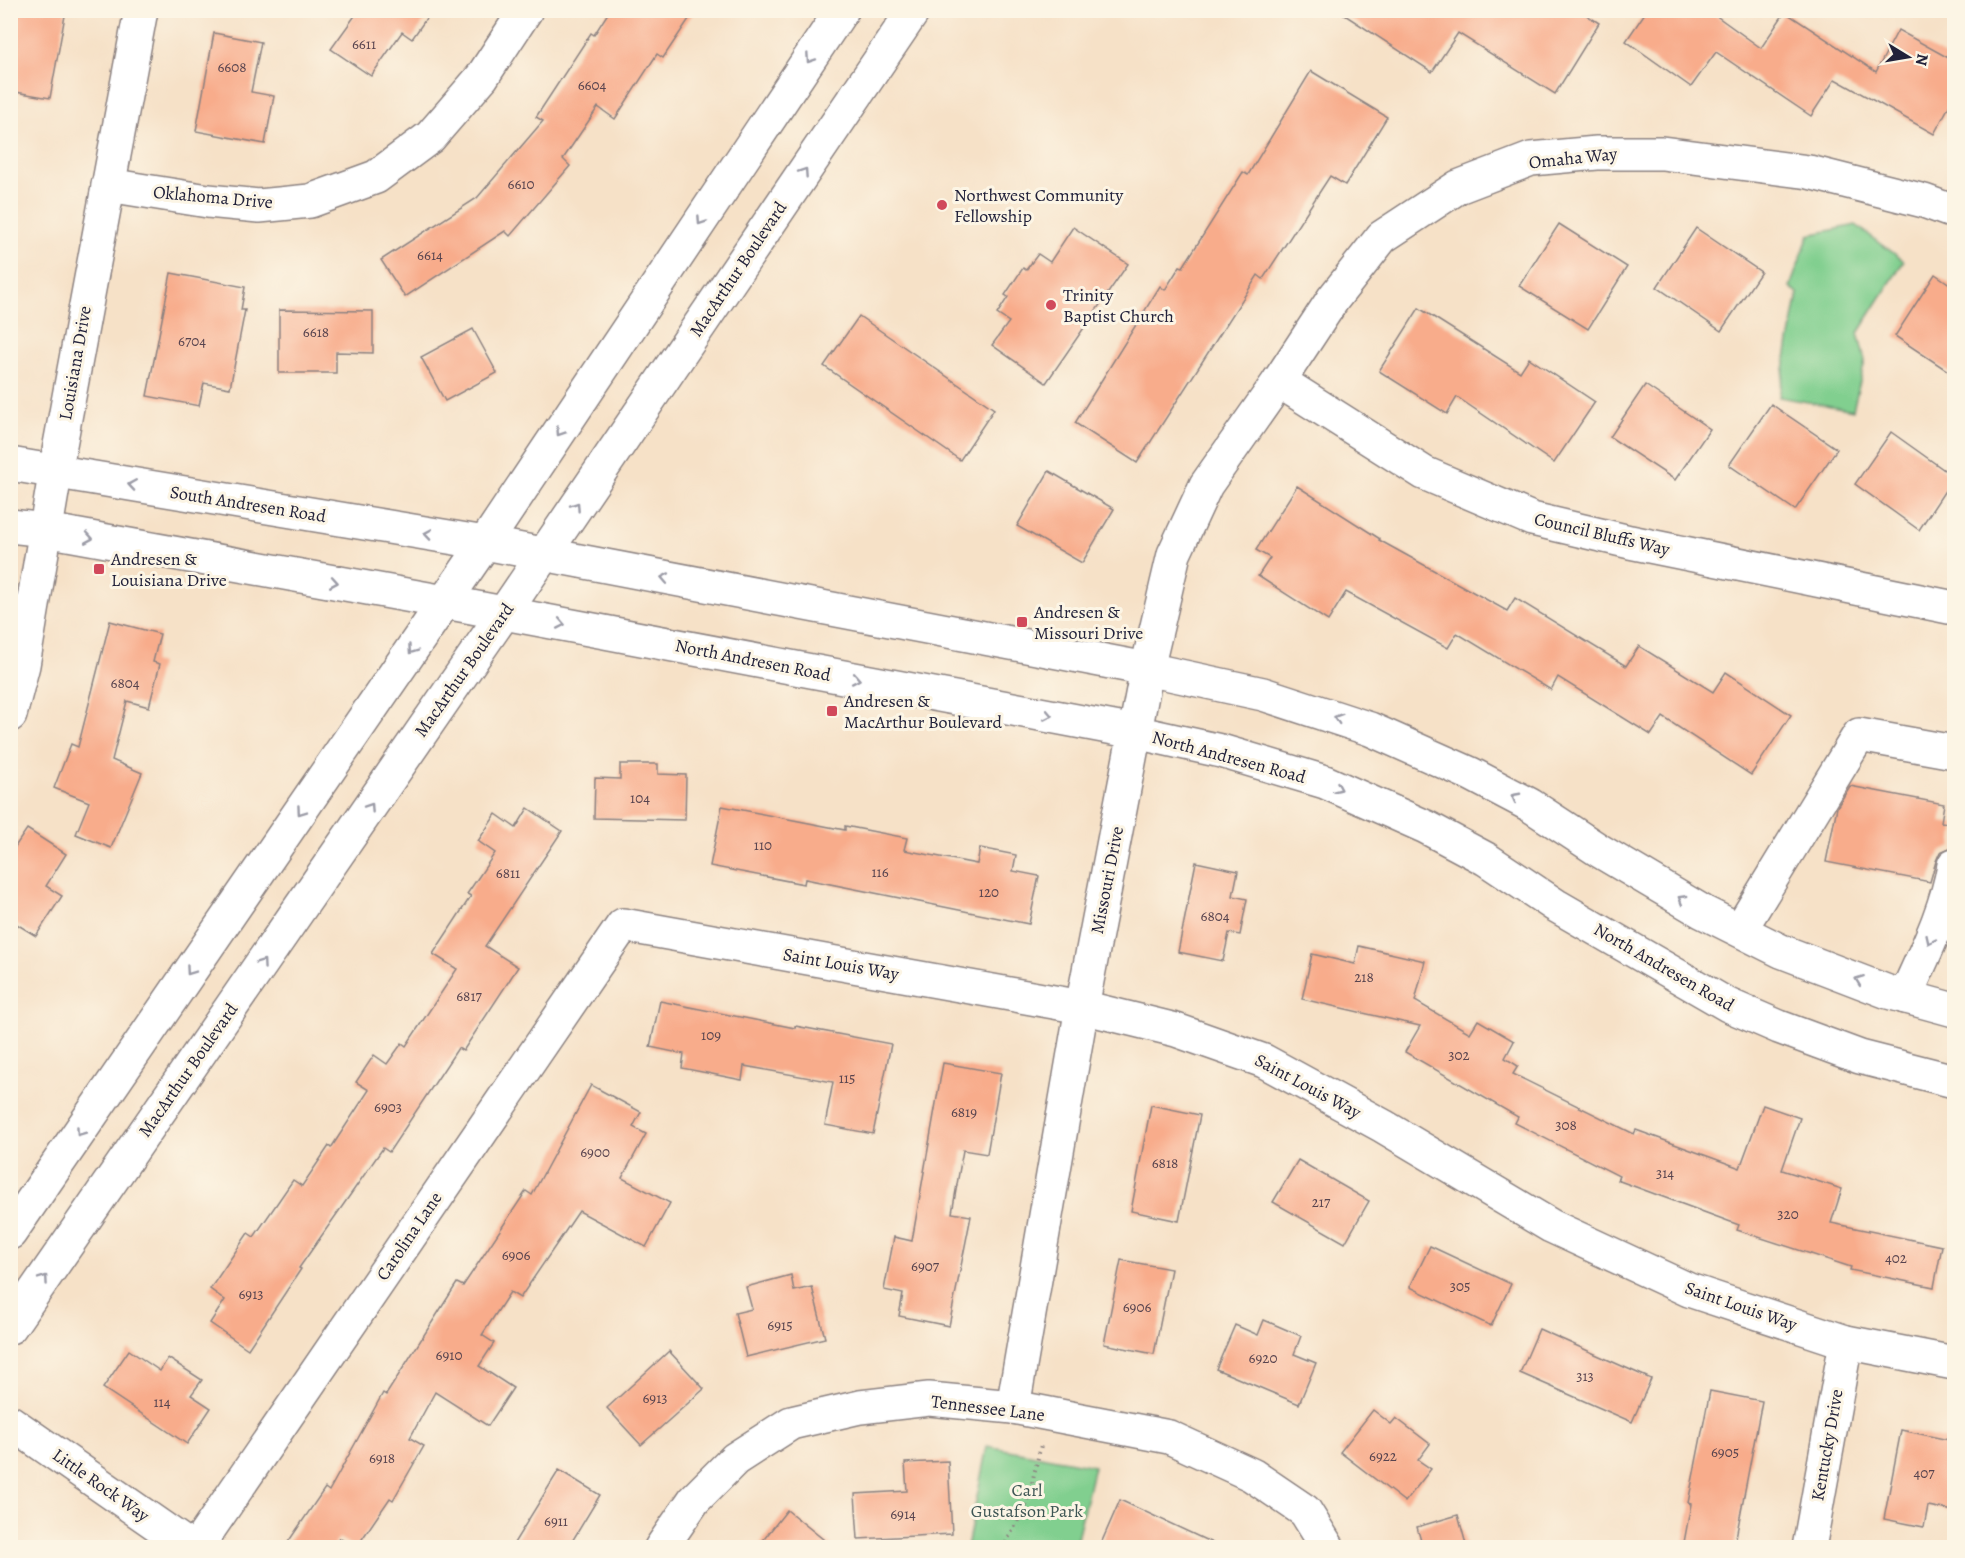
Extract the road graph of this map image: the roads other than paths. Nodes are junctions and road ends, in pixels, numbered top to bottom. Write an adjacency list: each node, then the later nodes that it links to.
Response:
1 (141, 10): 5 (street, Louisiana Drive)
2 (526, 10): 5 (street, Oklahoma Drive)
3 (842, 10): 12 (street, one-way to 12)
4 (914, 10): 13 (street, MacArthur Boulevard, one-way to 4)
5 (108, 186): 9 (street, Louisiana Drive)
6 (1954, 212): 7 (street, Omaha Way)
7 (1279, 381): 15 (street, Council Bluffs Way); 17 (street, Missouri Drive)
8 (10, 464): 9 (street, South Andresen Road)
9 (56, 472): 11 (street, Louisiana Drive); 12 (street, South Andresen Road, one-way to 9)
10 (10, 526): 11 (street)
11 (46, 530): 14 (street, one-way to 14); 18 (street, Louisiana Drive)
12 (485, 543): 13 (street); 14 (street)
13 (543, 554): 16 (street, MacArthur Boulevard); 17 (street, one-way to 13)
14 (445, 602): 16 (street, North Andresen Road); 28 (street, one-way to 28)
15 (1954, 608)
16 (504, 613): 19 (street, North Andresen Road, one-way to 19); 29 (street, MacArthur Boulevard, one-way to 16)
17 (1147, 669): 19 (street, Missouri Drive); 23 (street, one-way to 17)
18 (10, 715)
19 (1135, 732): 25 (street, Missouri Drive); 27 (street, North Andresen Road, one-way to 27)
20 (1954, 752): 23 (street)
21 (1954, 865): 24 (street, one-way to 24)
22 (622, 925): 25 (street, Saint Louis Way); 35 (street, Carolina Lane)
23 (1740, 930): 24 (street, one-way to 23)
24 (1905, 997): 26 (street)
25 (1082, 1007): 30 (street, Saint Louis Way); 32 (street, Missouri Drive)
26 (1954, 1010)
27 (1954, 1081)
28 (10, 1233)
29 (10, 1327)
30 (1846, 1342): 31 (street, Saint Louis Way); 38 (street, Kentucky Drive)
31 (1954, 1363)
32 (1013, 1407): 36 (street, Tennessee Lane); 37 (street, Tennessee Lane)
33 (10, 1422): 34 (street, Little Rock Way)
34 (191, 1548)
35 (196, 1548)
36 (662, 1548)
37 (1328, 1548)
38 (1809, 1548)

